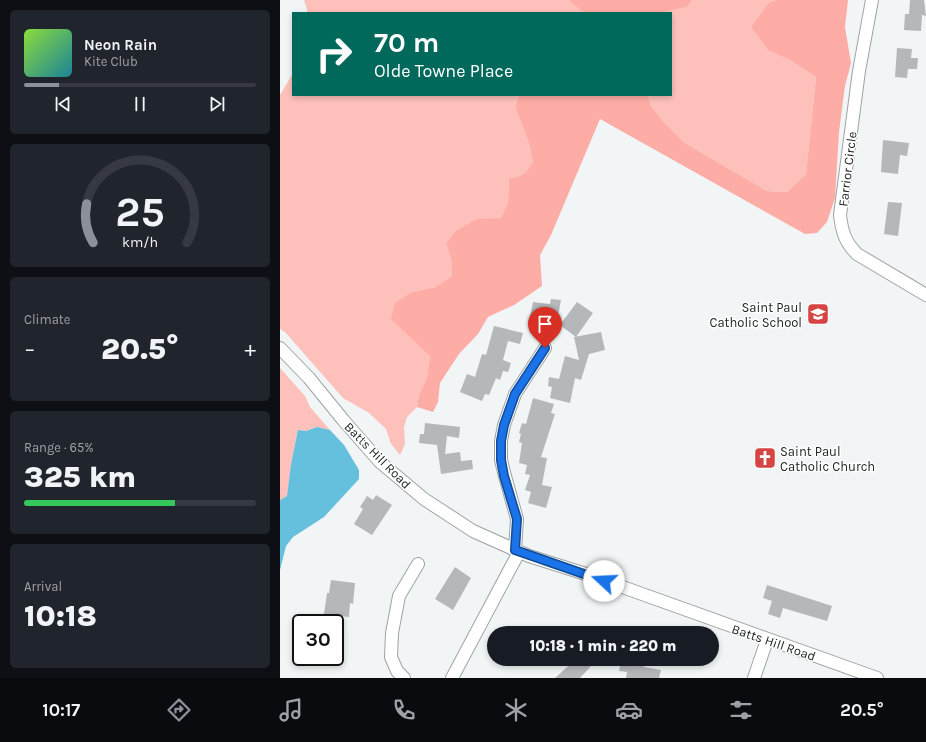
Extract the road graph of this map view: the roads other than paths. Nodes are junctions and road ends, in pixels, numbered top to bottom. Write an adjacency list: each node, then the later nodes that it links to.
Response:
1 (872, 0): 2 (street, Farrior Circle)
2 (926, 295)
3 (280, 348): 5 (street, Batts Hill Road)
4 (545, 348): 5 (street)
5 (517, 551): 7 (street, Batts Hill Road); 9 (street)
6 (418, 564): 8 (street)
7 (767, 640): 10 (street); 11 (street, Batts Hill Road)
8 (404, 678)
9 (452, 678)
10 (754, 678)
11 (877, 678)

